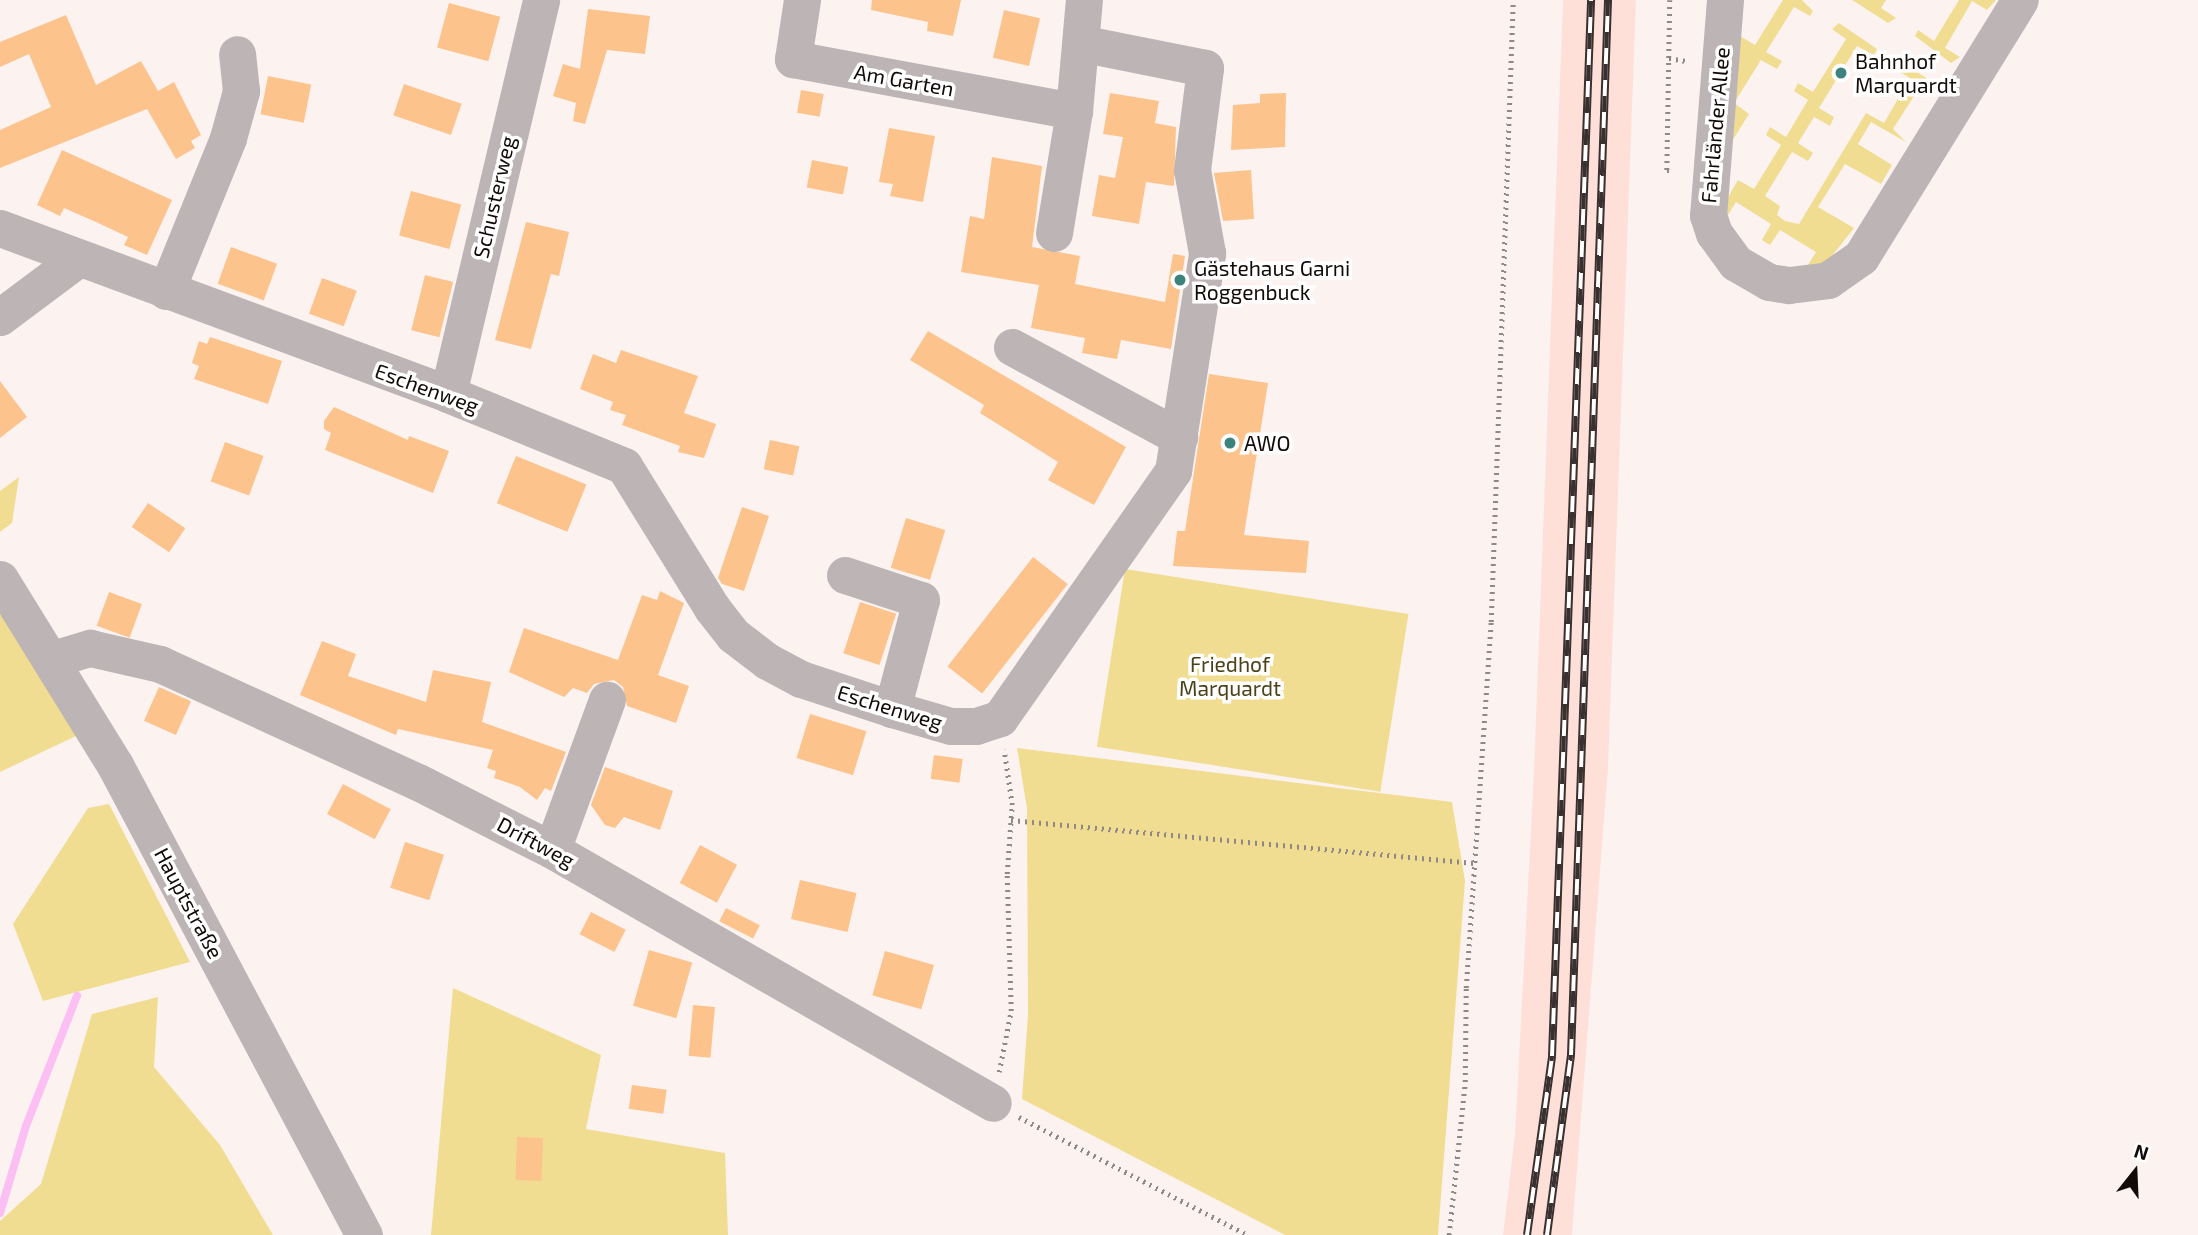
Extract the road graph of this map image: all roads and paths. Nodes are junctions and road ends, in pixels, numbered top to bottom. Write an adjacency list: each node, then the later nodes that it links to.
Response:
1 (541, 0): 20 (street, Schusterweg)
2 (802, 0): 12 (street, Am Garten)
3 (1084, 0): 8 (street)
4 (1513, 0): 30 (path)
5 (1670, 0): 10 (path)
6 (1725, 0): 7 (street, Fahrländer Allee)
7 (2020, 0)
8 (1080, 43): 12 (street); 21 (street)
9 (237, 54): 17 (street)
10 (1669, 57): 11 (path); 13 (path)
11 (1686, 61)
12 (1074, 111): 15 (street)
13 (1674, 171)
14 (0, 228): 16 (street, Eschenweg)
15 (1054, 233)
16 (79, 258): 17 (street, Eschenweg); 18 (street)
17 (166, 291): 20 (street, Eschenweg)
18 (0, 317)
19 (1012, 347): 21 (street)
20 (448, 394): 26 (street, Eschenweg)
21 (1179, 437): 27 (street)
22 (845, 575): 26 (street)
23 (0, 579): 24 (street, Hauptstraße)
24 (53, 659): 29 (street, Driftweg); 32 (street, Hauptstraße)
25 (607, 700): 29 (street)
26 (892, 709): 27 (street, Eschenweg)
27 (1000, 718): 28 (path)
28 (1011, 820): 30 (path); 31 (path)
29 (552, 850): 31 (street, Driftweg)
30 (1474, 863): 34 (path)
31 (993, 1103): 33 (path)
32 (364, 1235)
33 (1248, 1235)
34 (1449, 1235)

